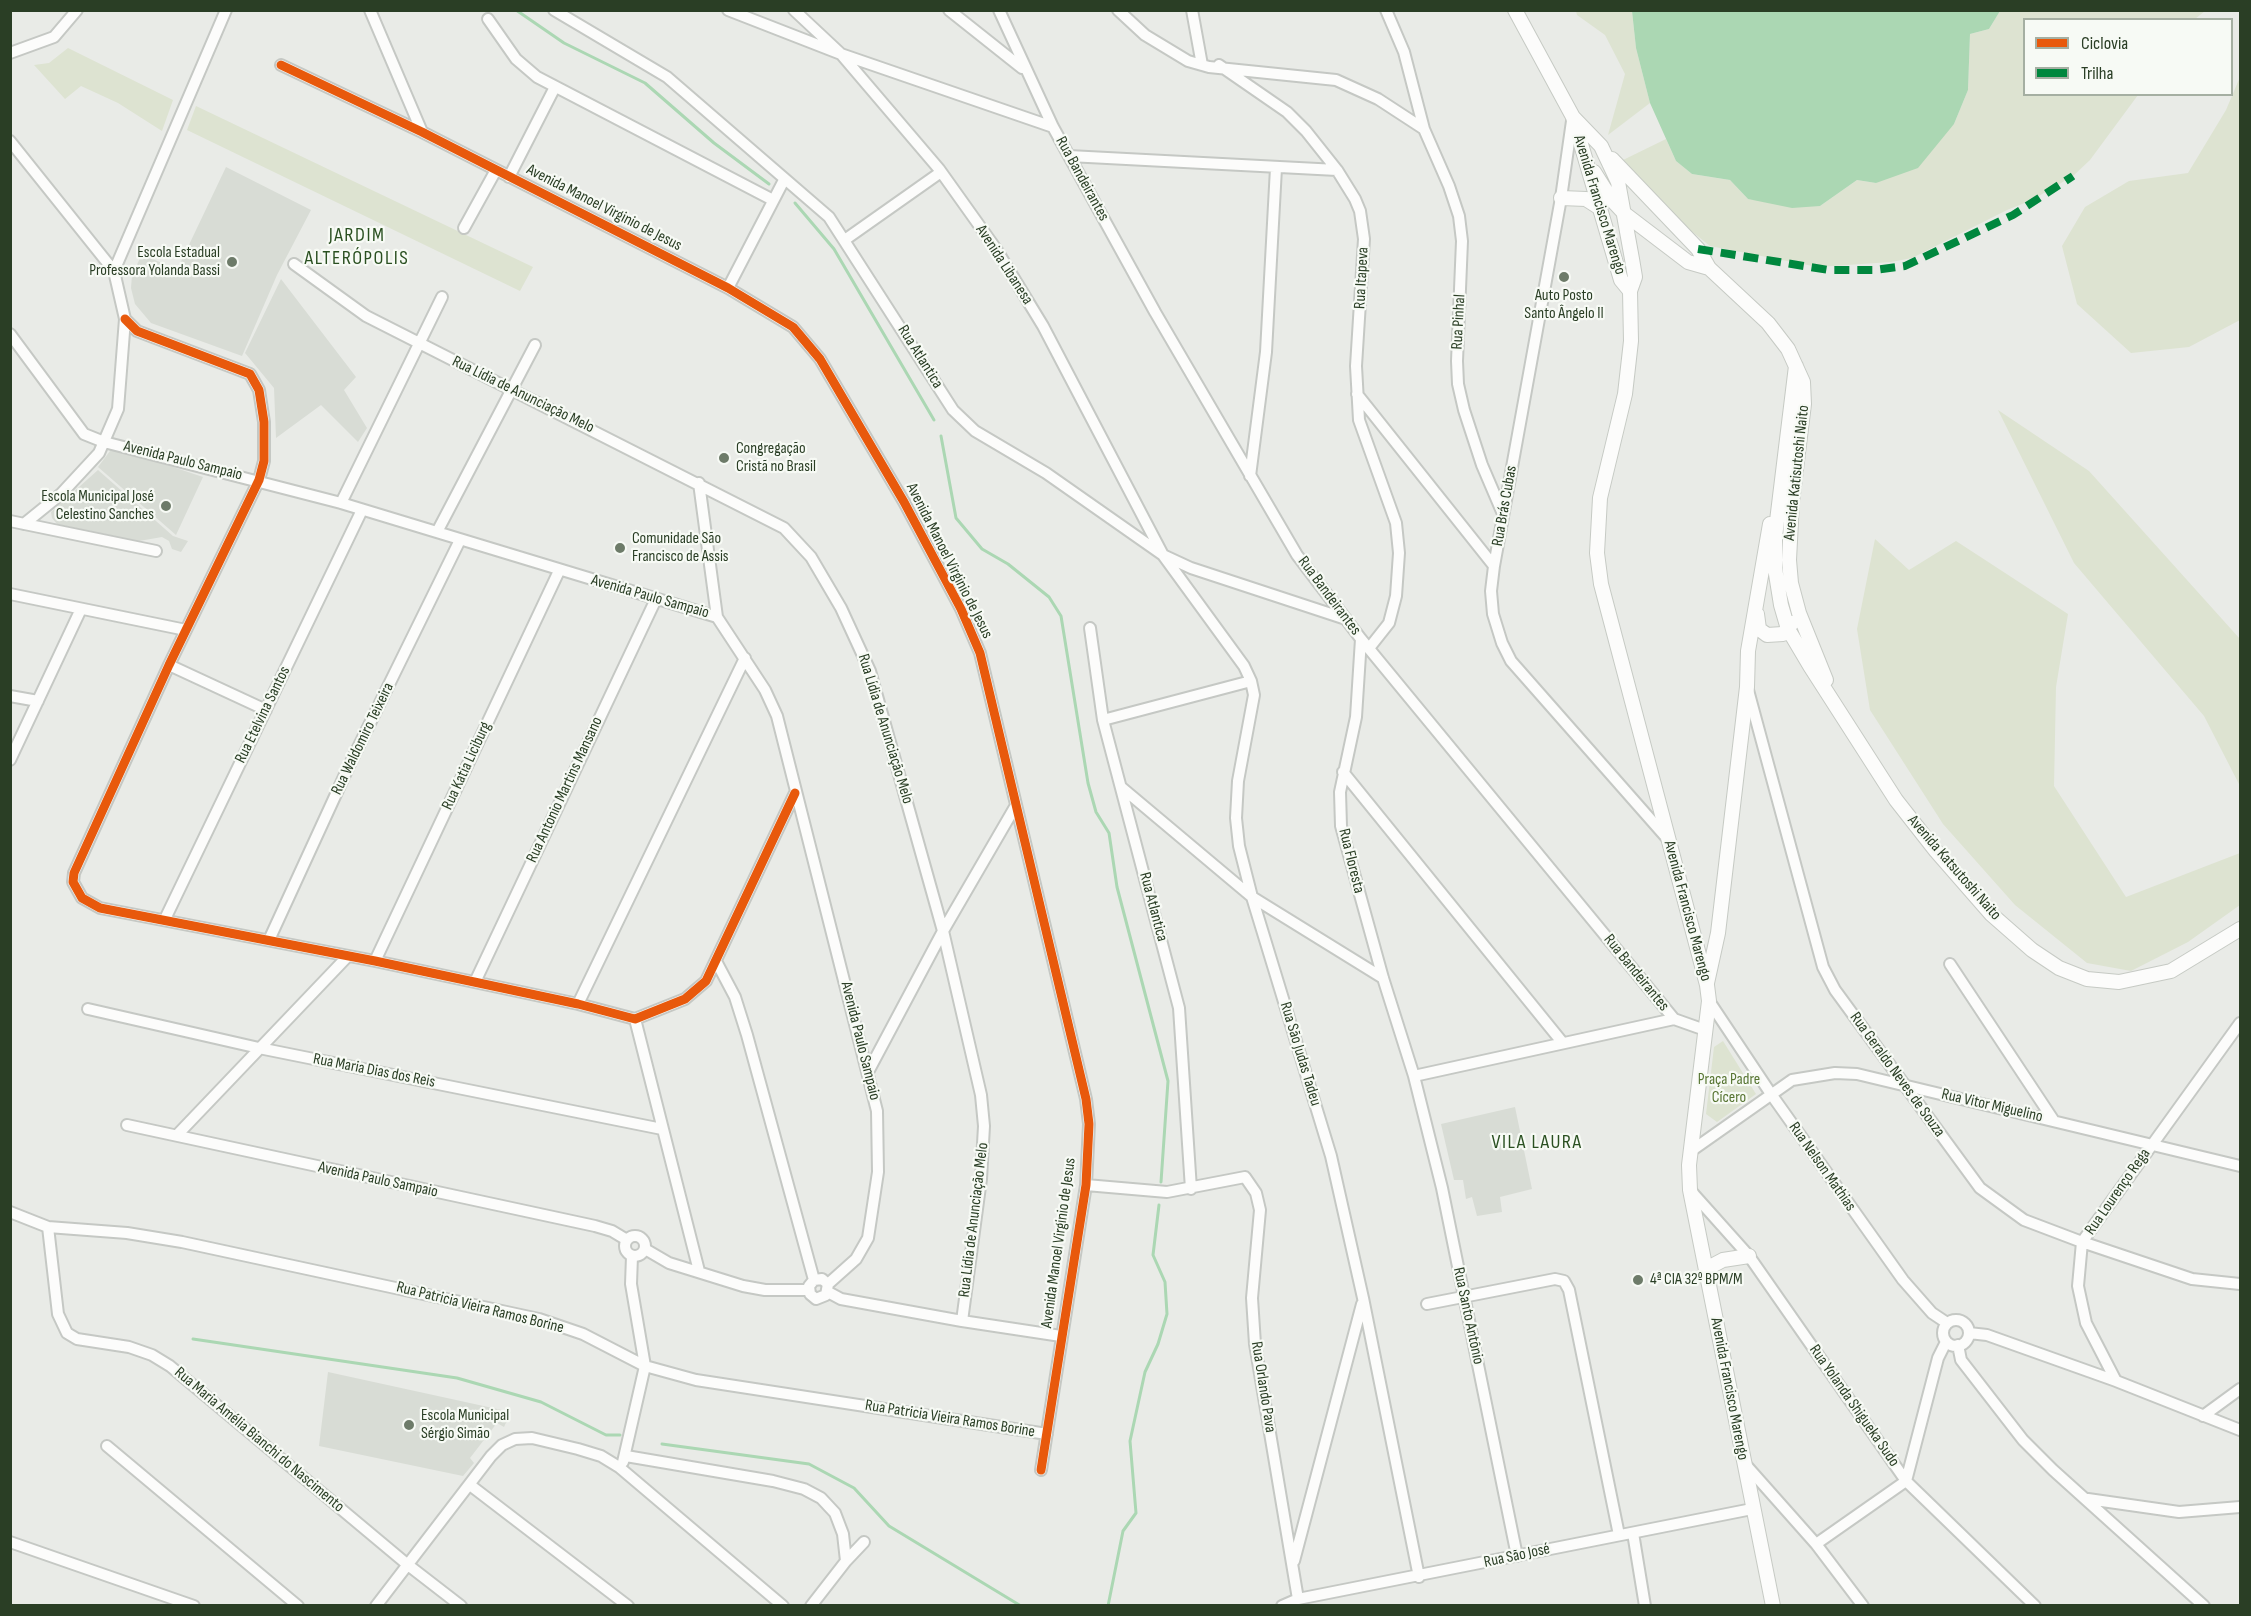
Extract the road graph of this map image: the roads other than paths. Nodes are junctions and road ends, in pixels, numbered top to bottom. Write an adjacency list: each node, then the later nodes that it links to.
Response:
1 (77, 10): 14 (street)
2 (226, 10): 45 (street)
3 (370, 10): 24 (street)
4 (554, 10): 34 (street, Rua Atlantica)
5 (728, 10): 15 (street, Rua Bandeirantes)
6 (794, 10): 15 (street, Avenida Libanesa)
7 (949, 10): 19 (street)
8 (999, 10): 19 (street, Rua Bandeirantes)
9 (1118, 10): 17 (street)
10 (1192, 10): 17 (street)
11 (1386, 10): 23 (street, Rua Pinhal)
12 (1515, 10): 21 (main road, Avenida Francisco Marengo)
13 (488, 19): 20 (street)
14 (10, 53)
15 (841, 54): 22 (street, Rua Bandeirantes); 32 (street, Avenida Libanesa)
16 (280, 65): 24 (street, Avenida Manoel Virginio de Jesus)
17 (1202, 65): 18 (street)
18 (1220, 67): 23 (street); 31 (street, Rua Itapeva)
19 (1025, 70): 22 (street, Rua Bandeirantes)
20 (555, 87): 33 (street); 36 (street)
21 (1573, 117): 26 (main road, Avenida Francisco Marengo); 27 (main road, Avenida Francisco Marengo); 35 (street, Rua Brás Cubas)
22 (1053, 127): 28 (street, Rua Bandeirantes)
23 (1424, 129): 63 (street, Rua Pinhal)
24 (422, 132): 30 (street, Avenida Manoel Virginio de Jesus)
25 (10, 141): 45 (street)
26 (1601, 146): 38 (main road, Avenida Francisco Marengo); 44 (main road, Avenida Katisutoshi Naito)
27 (1582, 152): 37 (main road, Avenida Francisco Marengo); 38 (main road, Avenida Katisutoshi Naito)
28 (1069, 156): 29 (street); 57 (street, Rua Bandeirantes)
29 (1276, 168): 31 (street); 57 (street)
30 (496, 170): 33 (street, Avenida Manoel Virginio de Jesus); 39 (street)
31 (1337, 170): 55 (street, Rua Itapeva)
32 (941, 172): 41 (street); 69 (street, Avenida Libanesa)
33 (509, 177): 46 (street, Avenida Manoel Virginio de Jesus)
34 (784, 180): 36 (street); 41 (street, Rua Atlantica)
35 (1561, 198): 37 (main road); 63 (street, Rua Brás Cubas)
36 (773, 200): 46 (street)
37 (1600, 208): 47 (main road, Avenida Francisco Marengo)
38 (1625, 214): 40 (main road, Avenida Katisutoshi Naito); 42 (main road, Avenida Francisco Marengo)
39 (464, 228)
40 (1651, 234): 42 (main road); 44 (main road, Avenida Katisutoshi Naito)
41 (846, 239): 69 (street, Rua Atlantica)
42 (1629, 244): 47 (main road, Avenida Francisco Marengo)
43 (294, 264): 51 (street, Rua Lídia de Anunciação Melo)
44 (1709, 268): 53 (main road, Avenida Katisutoshi Naito)
45 (114, 271): 49 (street)
46 (728, 288): 99 (street, Avenida Manoel Virginio de Jesus)
47 (1630, 291): 100 (main road, Avenida Francisco Marengo)
48 (442, 297): 51 (street)
49 (125, 319): 56 (street); 58 (street)
50 (10, 334): 56 (street, Avenida Paulo Sampaio)
51 (421, 344): 54 (street, Rua Lídia de Anunciação Melo); 61 (street)
52 (535, 345): 54 (street)
53 (1796, 366): 60 (main road, Avenida Katisutoshi Naito); 76 (main road, Avenida Katisutoshi Naito)
54 (510, 388): 59 (street, Rua Lídia de Anunciação Melo); 66 (street)
55 (1357, 394): 70 (street); 84 (street, Rua Itapeva)
56 (104, 442): 58 (street, Avenida Paulo Sampaio); 65 (street)
57 (1250, 477): 78 (street, Rua Bandeirantes)
58 (259, 480): 61 (street, Avenida Paulo Sampaio); 81 (street)
59 (699, 483): 77 (street); 104 (street, Rua Lídia de Anunciação Melo)
60 (1778, 497): 74 (main road, Avenida Katisutoshi Naito); 80 (main road, Avenida Katisutoshi Naito)
61 (341, 503): 62 (street, Avenida Paulo Sampaio)
62 (362, 510): 66 (street, Avenida Paulo Sampaio); 93 (street, Rua Etelvina Santos)
63 (1503, 514): 70 (street, Rua Brás Cubas)
64 (10, 521): 65 (street)
65 (24, 524): 68 (street)
66 (436, 532): 67 (street, Avenida Paulo Sampaio)
67 (460, 540): 71 (street, Avenida Paulo Sampaio); 105 (street, Rua Waldomiro Teixeira)
68 (156, 551)
69 (1163, 555): 78 (street, Rua Atlantica); 88 (street, Rua São Judas Tadeu)
70 (1494, 566): 100 (street, Rua Brás Cubas)
71 (560, 571): 73 (street, Avenida Paulo Sampaio); 107 (street, Rua Katia Liciburg)
72 (10, 594): 75 (street)
73 (656, 599): 77 (street, Avenida Paulo Sampaio); 111 (street, Rua Antonio Martins Mansano)
74 (1757, 600): 82 (main road); 87 (main road, Avenida Katisutoshi Naito)
75 (81, 609): 81 (street); 91 (street)
76 (1799, 614): 80 (main road); 92 (main road, Avenida Katisutoshi Naito)
77 (717, 617): 85 (street, Avenida Paulo Sampaio)
78 (1346, 620): 83 (street, Rua Bandeirantes)
79 (1090, 628): 94 (street, Rua Atlantica)
80 (1788, 629): 82 (main road); 92 (main road, Avenida Katisutoshi Naito)
81 (186, 630): 86 (street)
82 (1767, 635): 87 (main road)
83 (1361, 639): 84 (street, Rua Bandeirantes); 96 (street, Rua Floresta)
84 (1370, 647): 117 (street, Rua Bandeirantes)
85 (745, 658): 98 (street, Avenida Paulo Sampaio); 114 (street)
86 (169, 665): 93 (street); 102 (street)
87 (1747, 671): 89 (main road)
88 (1251, 681): 94 (street); 101 (street, Rua São Judas Tadeu)
89 (1747, 687): 112 (main road); 124 (street, Rua Geraldo Neves de Souza)
90 (10, 696): 91 (street)
91 (38, 701): 95 (street)
92 (1838, 707): 103 (main road, Avenida Katsutoshi Naito)
93 (266, 710): 102 (street, Rua Etelvina Santos)
94 (1103, 720): 97 (street, Rua Atlantica)
95 (10, 760)
96 (1343, 772): 110 (street, Rua Floresta); 120 (street)
97 (1121, 786): 101 (street); 134 (street, Rua Atlantica)
98 (795, 793): 108 (street); 122 (street, Avenida Paulo Sampaio)
99 (1015, 807): 104 (street); 133 (street, Avenida Manoel Virginio de Jesus)
100 (1666, 837): 112 (main road, Avenida Francisco Marengo)
101 (1252, 897): 110 (street); 149 (street, Rua São Judas Tadeu)
102 (165, 919): 105 (street)
103 (2241, 929)
104 (943, 931): 122 (street); 151 (street, Rua Lídia de Anunciação Melo)
105 (269, 940): 106 (street)
106 (348, 957): 107 (street); 121 (street)
107 (375, 961): 111 (street)
108 (717, 963): 116 (street); 146 (street)
109 (1950, 964): 126 (street)
110 (1383, 978): 123 (street, Rua Floresta)
111 (475, 982): 114 (street)
112 (1707, 985): 113 (main road, Avenida Francisco Marengo)
113 (1709, 1001): 119 (main road, Avenida Francisco Marengo); 125 (street, Rua Nelson Mathias)
114 (578, 1004): 116 (street)
115 (88, 1009): 121 (street, Rua Maria Dias dos Reis)
116 (634, 1019): 128 (street)
117 (1674, 1019): 119 (street); 120 (street)
118 (2239, 1027): 130 (street, Rua Lourenço Rega)
119 (1706, 1030): 131 (main road, Avenida Francisco Marengo)
120 (1562, 1042): 123 (street)
121 (259, 1048): 128 (street, Rua Maria Dias dos Reis); 129 (street)
122 (868, 1072): 147 (street, Avenida Paulo Sampaio)
123 (1414, 1076): 148 (street, Rua Santo Antônio)
124 (1905, 1086): 125 (street, Rua Vitor Miguelino); 126 (street, Rua Vitor Miguelino); 139 (street, Rua Geraldo Neves de Souza)
125 (1771, 1094): 131 (street, Rua Vitor Miguelino); 152 (street, Rua Nelson Mathias)
126 (2054, 1121): 130 (street, Rua Vitor Miguelino)
127 (127, 1125): 129 (street, Avenida Paulo Sampaio)
128 (662, 1129): 144 (street)
129 (178, 1134): 138 (street, Avenida Paulo Sampaio)
130 (2150, 1146): 132 (street, Rua Vitor Miguelino); 139 (street, Rua Lourenço Rega)
131 (1691, 1151): 135 (main road, Avenida Francisco Marengo)
132 (2241, 1166)
133 (1086, 1185): 134 (street); 154 (street, Avenida Manoel Virginio de Jesus)
134 (1191, 1189): 180 (street, Rua Orlando Pava)
135 (1690, 1190): 142 (street, Rua Yolanda Shigueka Sudo); 143 (main road, Avenida Francisco Marengo)
136 (10, 1212): 137 (street, Rua Patricia Vieira Ramos Borine)
137 (48, 1227): 157 (street, Rua Patricia Vieira Ramos Borine); 181 (street, Rua Maria Amélia Bianchi do Nascimento)
138 (627, 1240): 140 (street, Avenida Paulo Sampaio); 141 (street)
139 (2082, 1242): 145 (street, Rua Geraldo Neves de Souza); 158 (street, Rua Lourenço Rega)
140 (645, 1249): 141 (street); 144 (street, Avenida Paulo Sampaio)
141 (632, 1256): 157 (street)
142 (1749, 1256): 143 (main road); 168 (street, Rua Yolanda Shigueka Sudo)
143 (1706, 1269): 165 (main road, Avenida Francisco Marengo)
144 (699, 1271): 146 (street, Avenida Paulo Sampaio)
145 (2241, 1284)
146 (811, 1285): 147 (street, Avenida Paulo Sampaio); 147 (street, Avenida Paulo Sampaio)
147 (828, 1288): 151 (street, Avenida Paulo Sampaio)
148 (1464, 1297): 150 (street); 174 (street); 178 (street, Rua Santo Antônio)
149 (1364, 1298): 180 (street); 182 (street, Rua São Judas Tadeu)
150 (1427, 1304)
151 (962, 1321): 154 (street, Avenida Paulo Sampaio)
152 (1947, 1323): 153 (street); 155 (street)
153 (1969, 1333): 156 (street); 158 (street)
154 (1061, 1335): 162 (street, Avenida Manoel Virginio de Jesus)
155 (1946, 1342): 156 (street); 168 (street)
156 (1958, 1346): 170 (street)
157 (645, 1366): 162 (street, Rua Patricia Vieira Ramos Borine); 164 (street)
158 (2116, 1381): 160 (street)
159 (2241, 1389): 160 (street)
160 (2203, 1416): 161 (street)
161 (2241, 1430)
162 (1047, 1434): 167 (street, Avenida Manoel Virginio de Jesus)
163 (107, 1446): 185 (street)
164 (626, 1456): 166 (street); 179 (street)
165 (1743, 1462): 172 (main road, Avenida Francisco Marengo); 177 (street)
166 (619, 1467): 169 (street); 189 (street)
167 (1041, 1470)
168 (1906, 1481): 177 (street); 195 (street, Rua Yolanda Shigueka Sudo)
169 (471, 1485): 181 (street); 188 (street)
170 (2088, 1499): 171 (street); 196 (street)
171 (2241, 1507)
172 (1752, 1509): 173 (street, Rua São José); 193 (main road, Avenida Francisco Marengo)
173 (1633, 1533): 174 (street, Rua São José); 192 (street)
174 (1619, 1536): 178 (street, Rua São José)
175 (10, 1542): 184 (street)
176 (864, 1542): 179 (street)
177 (1816, 1544): 194 (street)
178 (1517, 1556): 182 (street, Rua São José)
179 (846, 1560): 190 (street)
180 (1293, 1564): 183 (street, Rua Orlando Pava)
181 (408, 1565): 186 (street); 187 (street, Rua Maria Amélia Bianchi do Nascimento)
182 (1419, 1577): 183 (street, Rua São José)
183 (1298, 1599): 191 (street, Rua São José)
184 (194, 1605)
185 (298, 1605)
186 (376, 1605)
187 (461, 1605)
188 (628, 1605)
189 (783, 1605)
190 (811, 1605)
191 (1282, 1605)
192 (1645, 1605)
193 (1773, 1605)
194 (1863, 1605)
195 (2035, 1605)
196 (2204, 1605)

